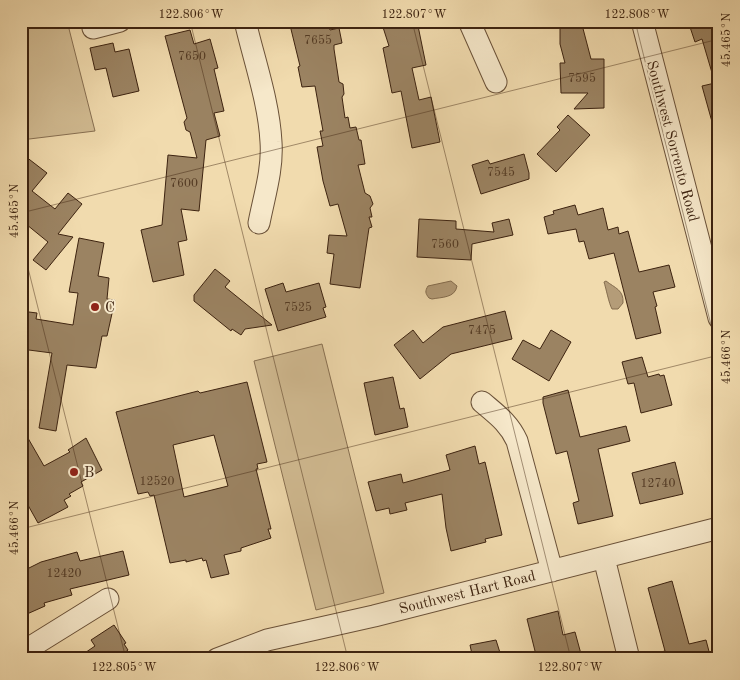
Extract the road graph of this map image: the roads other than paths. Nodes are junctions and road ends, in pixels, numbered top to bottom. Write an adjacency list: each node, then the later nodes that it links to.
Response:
1 (120, 21): 5 (street)
2 (245, 21): 7 (street)
3 (469, 21): 6 (street)
4 (642, 21): 8 (street, Southwest Sorrento Road)
5 (93, 28)
6 (496, 82)
7 (259, 223)
8 (713, 265): 9 (street, Southwest Sorrento Road)
9 (719, 318)
10 (482, 402): 13 (street)
11 (719, 528): 12 (street, Southwest Hart Road)
12 (604, 558): 13 (street, Southwest Hart Road); 17 (street)
13 (552, 571): 16 (street, Southwest Hart Road)
14 (108, 599): 15 (street)
15 (21, 653)
16 (217, 659)
17 (629, 659)

